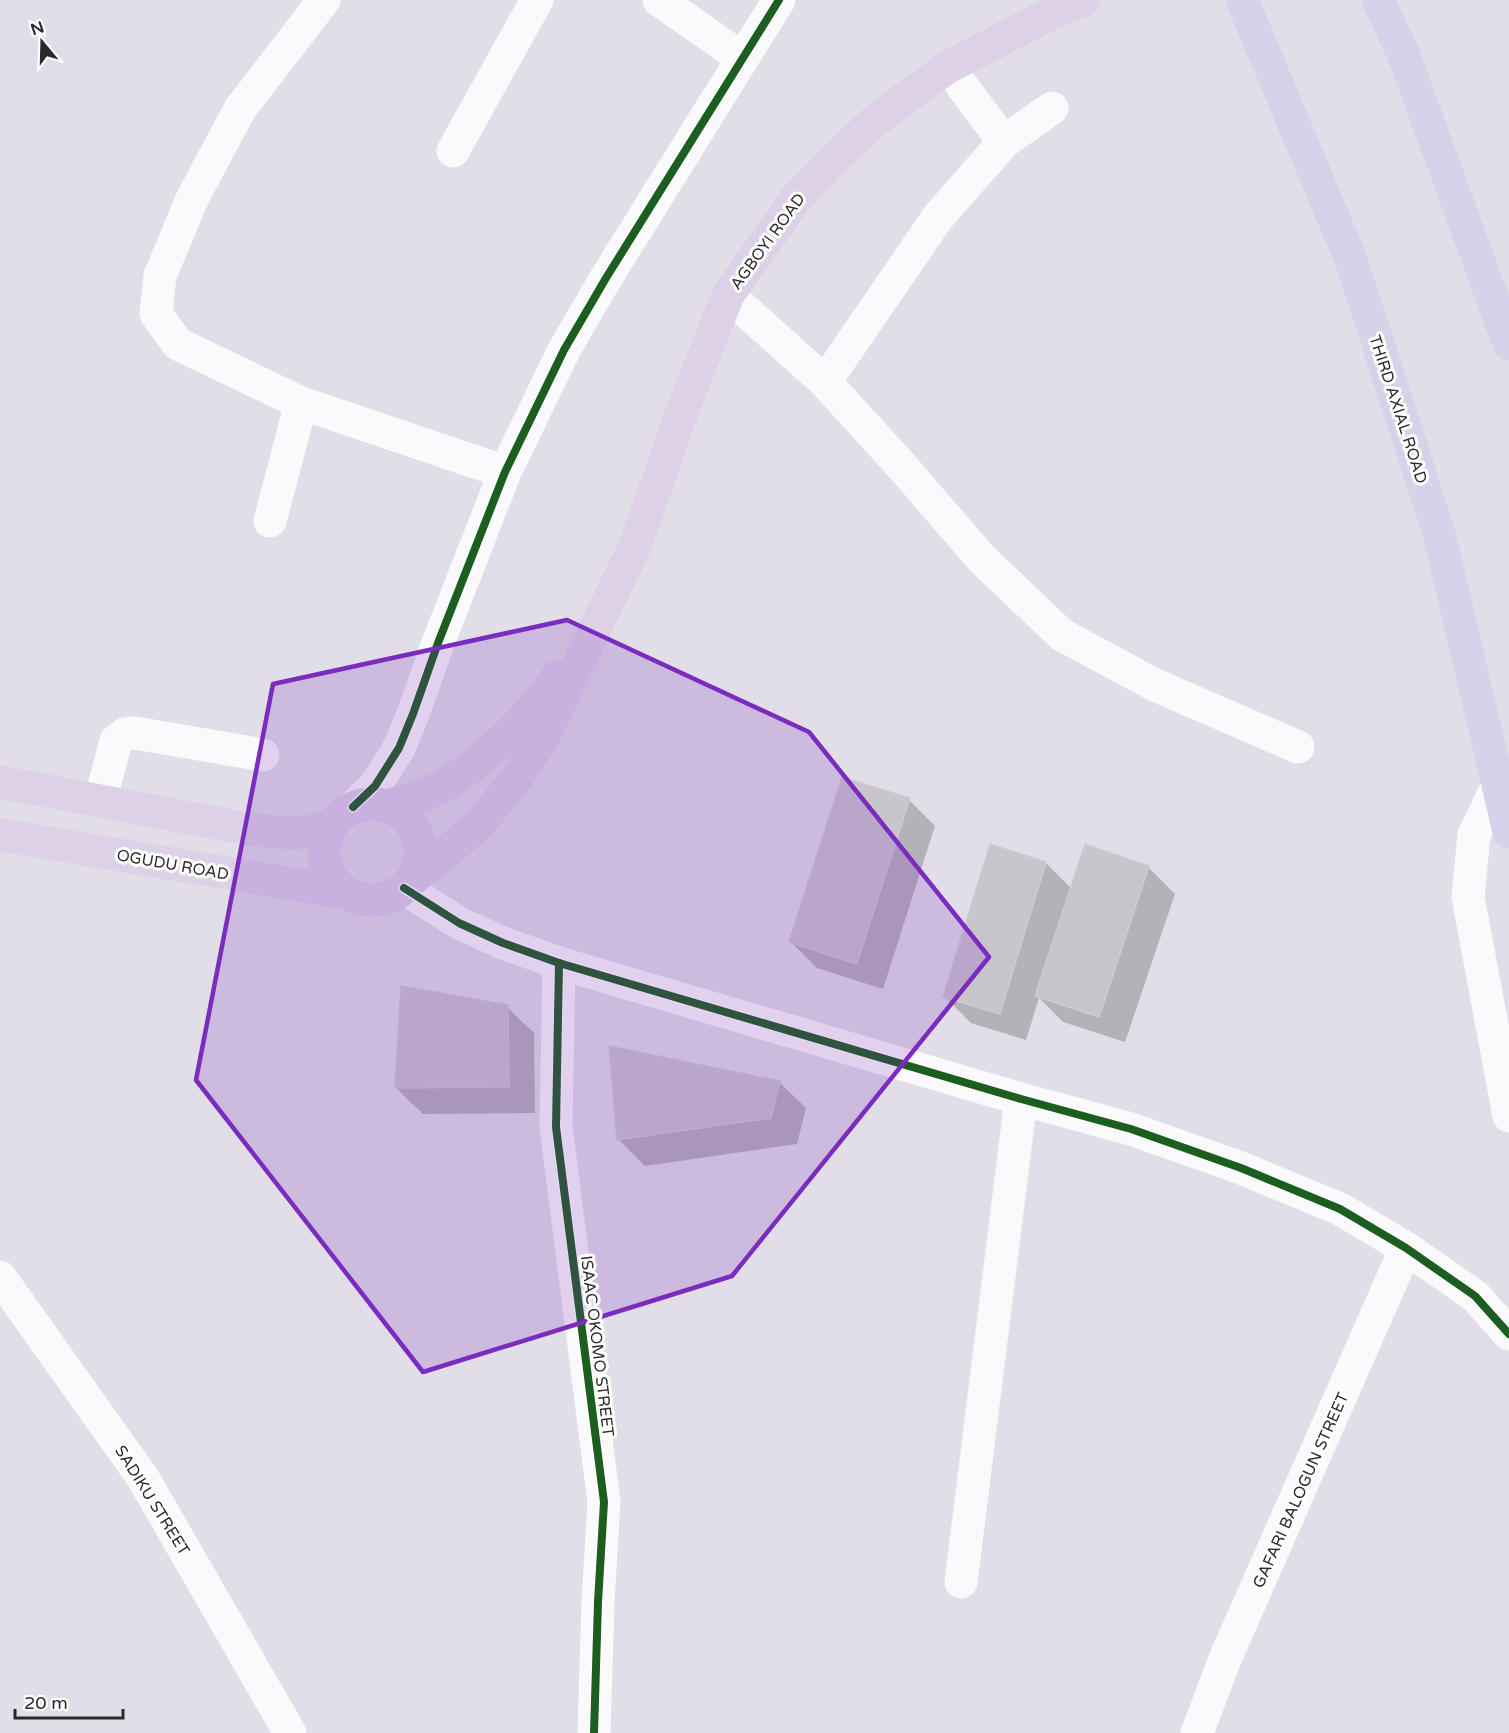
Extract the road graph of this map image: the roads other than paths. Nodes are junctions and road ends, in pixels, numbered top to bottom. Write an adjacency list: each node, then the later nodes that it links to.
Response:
1 (324, 0): 16 (street)
2 (537, 0): 12 (street)
3 (659, 0): 8 (street)
4 (779, 0): 8 (street)
5 (1084, 0): 9 (main road, AGBOYI ROAD)
6 (1242, 0): 23 (highway, THIRD AXIAL ROAD)
7 (1378, 0): 14 (highway)
8 (742, 58): 17 (street)
9 (948, 67): 11 (street); 13 (main road, AGBOYI ROAD)
10 (1052, 108): 11 (street)
11 (1004, 142): 15 (street)
12 (453, 150)
13 (728, 295): 15 (street); 19 (main road, AGBOYI ROAD)
14 (1509, 344)
15 (825, 382): 20 (street)
16 (301, 403): 17 (street); 18 (street)
17 (505, 472): 26 (street)
18 (270, 521)
19 (605, 610): 25 (main road); 29 (main road)
20 (1298, 747)
21 (263, 755): 24 (street)
22 (0, 782): 24 (main road)
23 (1498, 785): 27 (highway, THIRD AXIAL ROAD); 33 (street)
24 (100, 801): 26 (main road)
25 (387, 806): 26 (main road); 29 (main road)
26 (342, 816): 30 (main road)
27 (1509, 832)
28 (0, 835): 30 (main road, OGUDU ROAD)
29 (408, 883): 30 (main road); 31 (street)
30 (346, 893)
31 (559, 963): 32 (street); 39 (street, ISAAC OKOMO STREET)
32 (1021, 1099): 34 (street); 37 (street)
33 (1509, 1116)
34 (1406, 1248): 36 (street); 40 (street, GAFARI BALOGUN STREET)
35 (0, 1277): 38 (street, SADIKU STREET)
36 (1509, 1334)
37 (961, 1582)
38 (290, 1733)
39 (594, 1733)
40 (1197, 1733)

